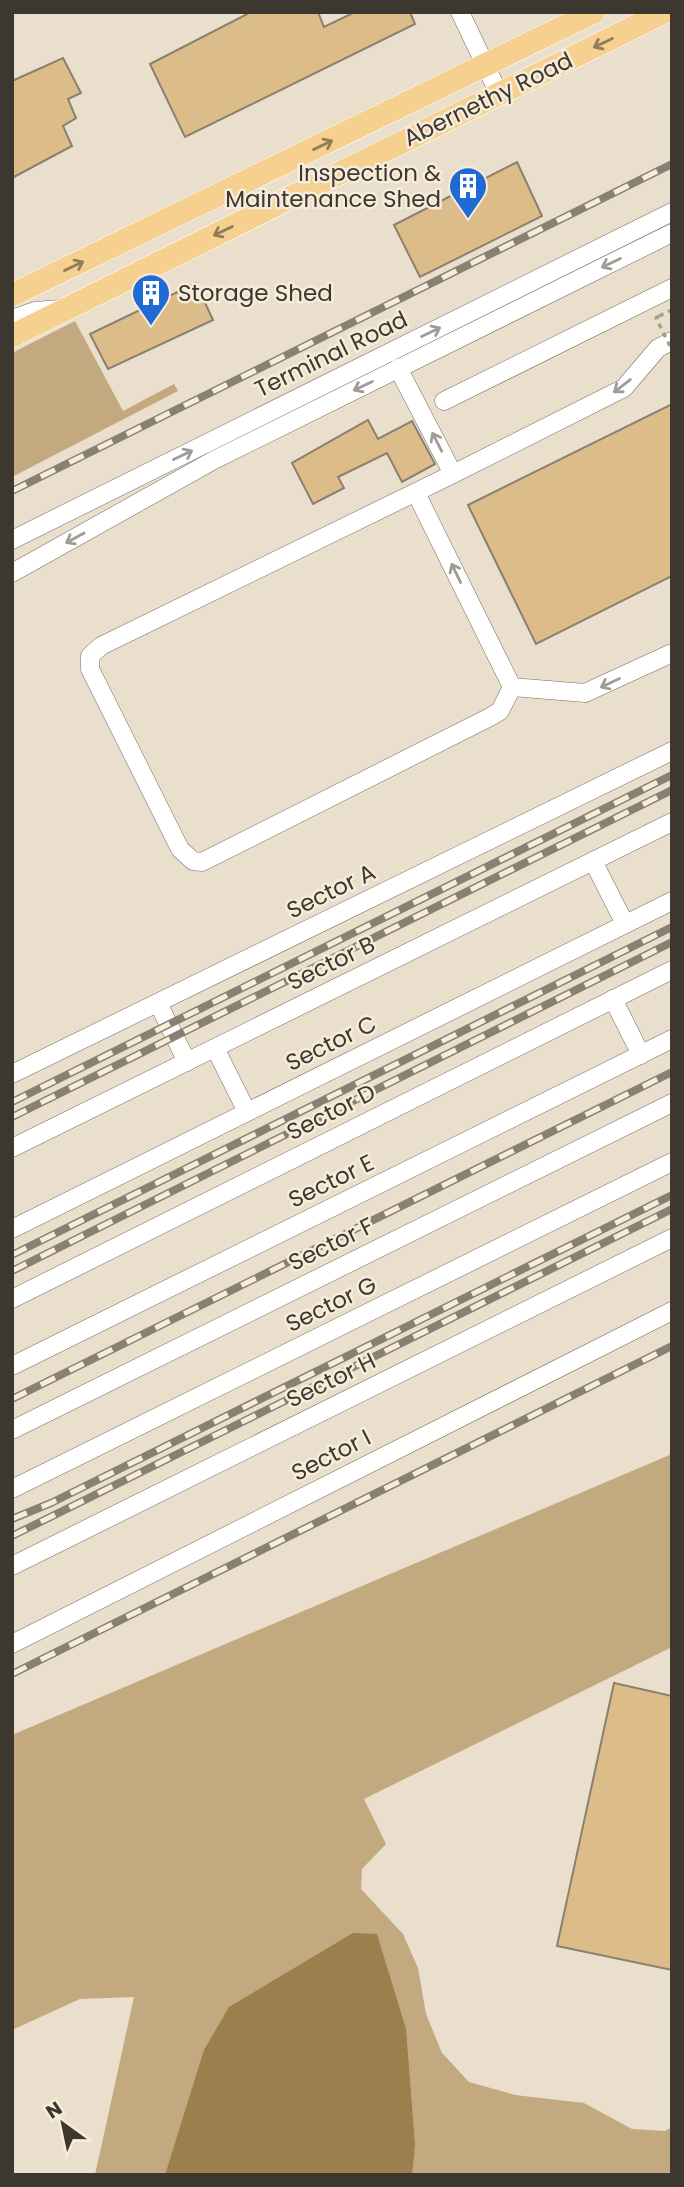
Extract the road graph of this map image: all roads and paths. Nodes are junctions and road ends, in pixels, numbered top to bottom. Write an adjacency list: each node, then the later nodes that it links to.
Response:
1 (460, 12): 4 (street)
2 (594, 12): 4 (main road, Abernethy Road)
3 (664, 12): 5 (main road, Abernethy Road, one-way to 5)
4 (486, 66): 5 (street); 9 (main road, Abernethy Road, one-way to 4)
5 (499, 94): 10 (main road, Abernethy Road, one-way to 10)
6 (672, 212): 21 (street, Terminal Road, one-way to 6)
7 (672, 233): 16 (street, one-way to 16)
8 (672, 288): 17 (street)
9 (12, 295)
10 (68, 308): 12 (street); 13 (main road, Abernethy Road)
11 (671, 310): 15 (path, bridge)
12 (12, 319)
13 (12, 336)
14 (672, 341): 19 (street, one-way to 19)
15 (672, 350)
16 (398, 368): 18 (street, one-way to 18); 19 (street, one-way to 16)
17 (444, 401)
18 (214, 460): 22 (street); 23 (street, one-way to 23)
19 (453, 474): 20 (street)
20 (416, 493): 25 (street, one-way to 20); 25 (street)
21 (12, 540)
22 (12, 552)
23 (12, 572)
24 (672, 653): 25 (street, one-way to 25)
25 (512, 687)
26 (672, 751): 33 (street, Sector A)
27 (672, 822): 28 (street, Sector B)
28 (593, 861): 30 (street); 35 (street, Sector B)
29 (672, 901): 30 (street, Sector C)
30 (625, 924): 40 (street, Sector C)
31 (672, 970): 32 (street, Sector D)
32 (613, 999): 36 (street); 45 (street, Sector D)
33 (158, 1003): 37 (street); 38 (street, Sector A)
34 (672, 1039): 36 (street, Sector E)
35 (215, 1048): 37 (street, Sector B); 40 (street)
36 (641, 1055): 47 (street, Sector E)
37 (187, 1062): 41 (street, Sector B)
38 (12, 1074)
39 (670, 1109): 48 (street, Sector F)
40 (247, 1112): 43 (street, Sector C)
41 (12, 1148)
42 (672, 1162): 49 (street, Sector G)
43 (12, 1229)
44 (672, 1238): 50 (street, Sector H)
45 (12, 1299)
46 (672, 1311): 51 (street, Sector I)
47 (12, 1366)
48 (12, 1430)
49 (12, 1489)
50 (12, 1566)
51 (12, 1643)

